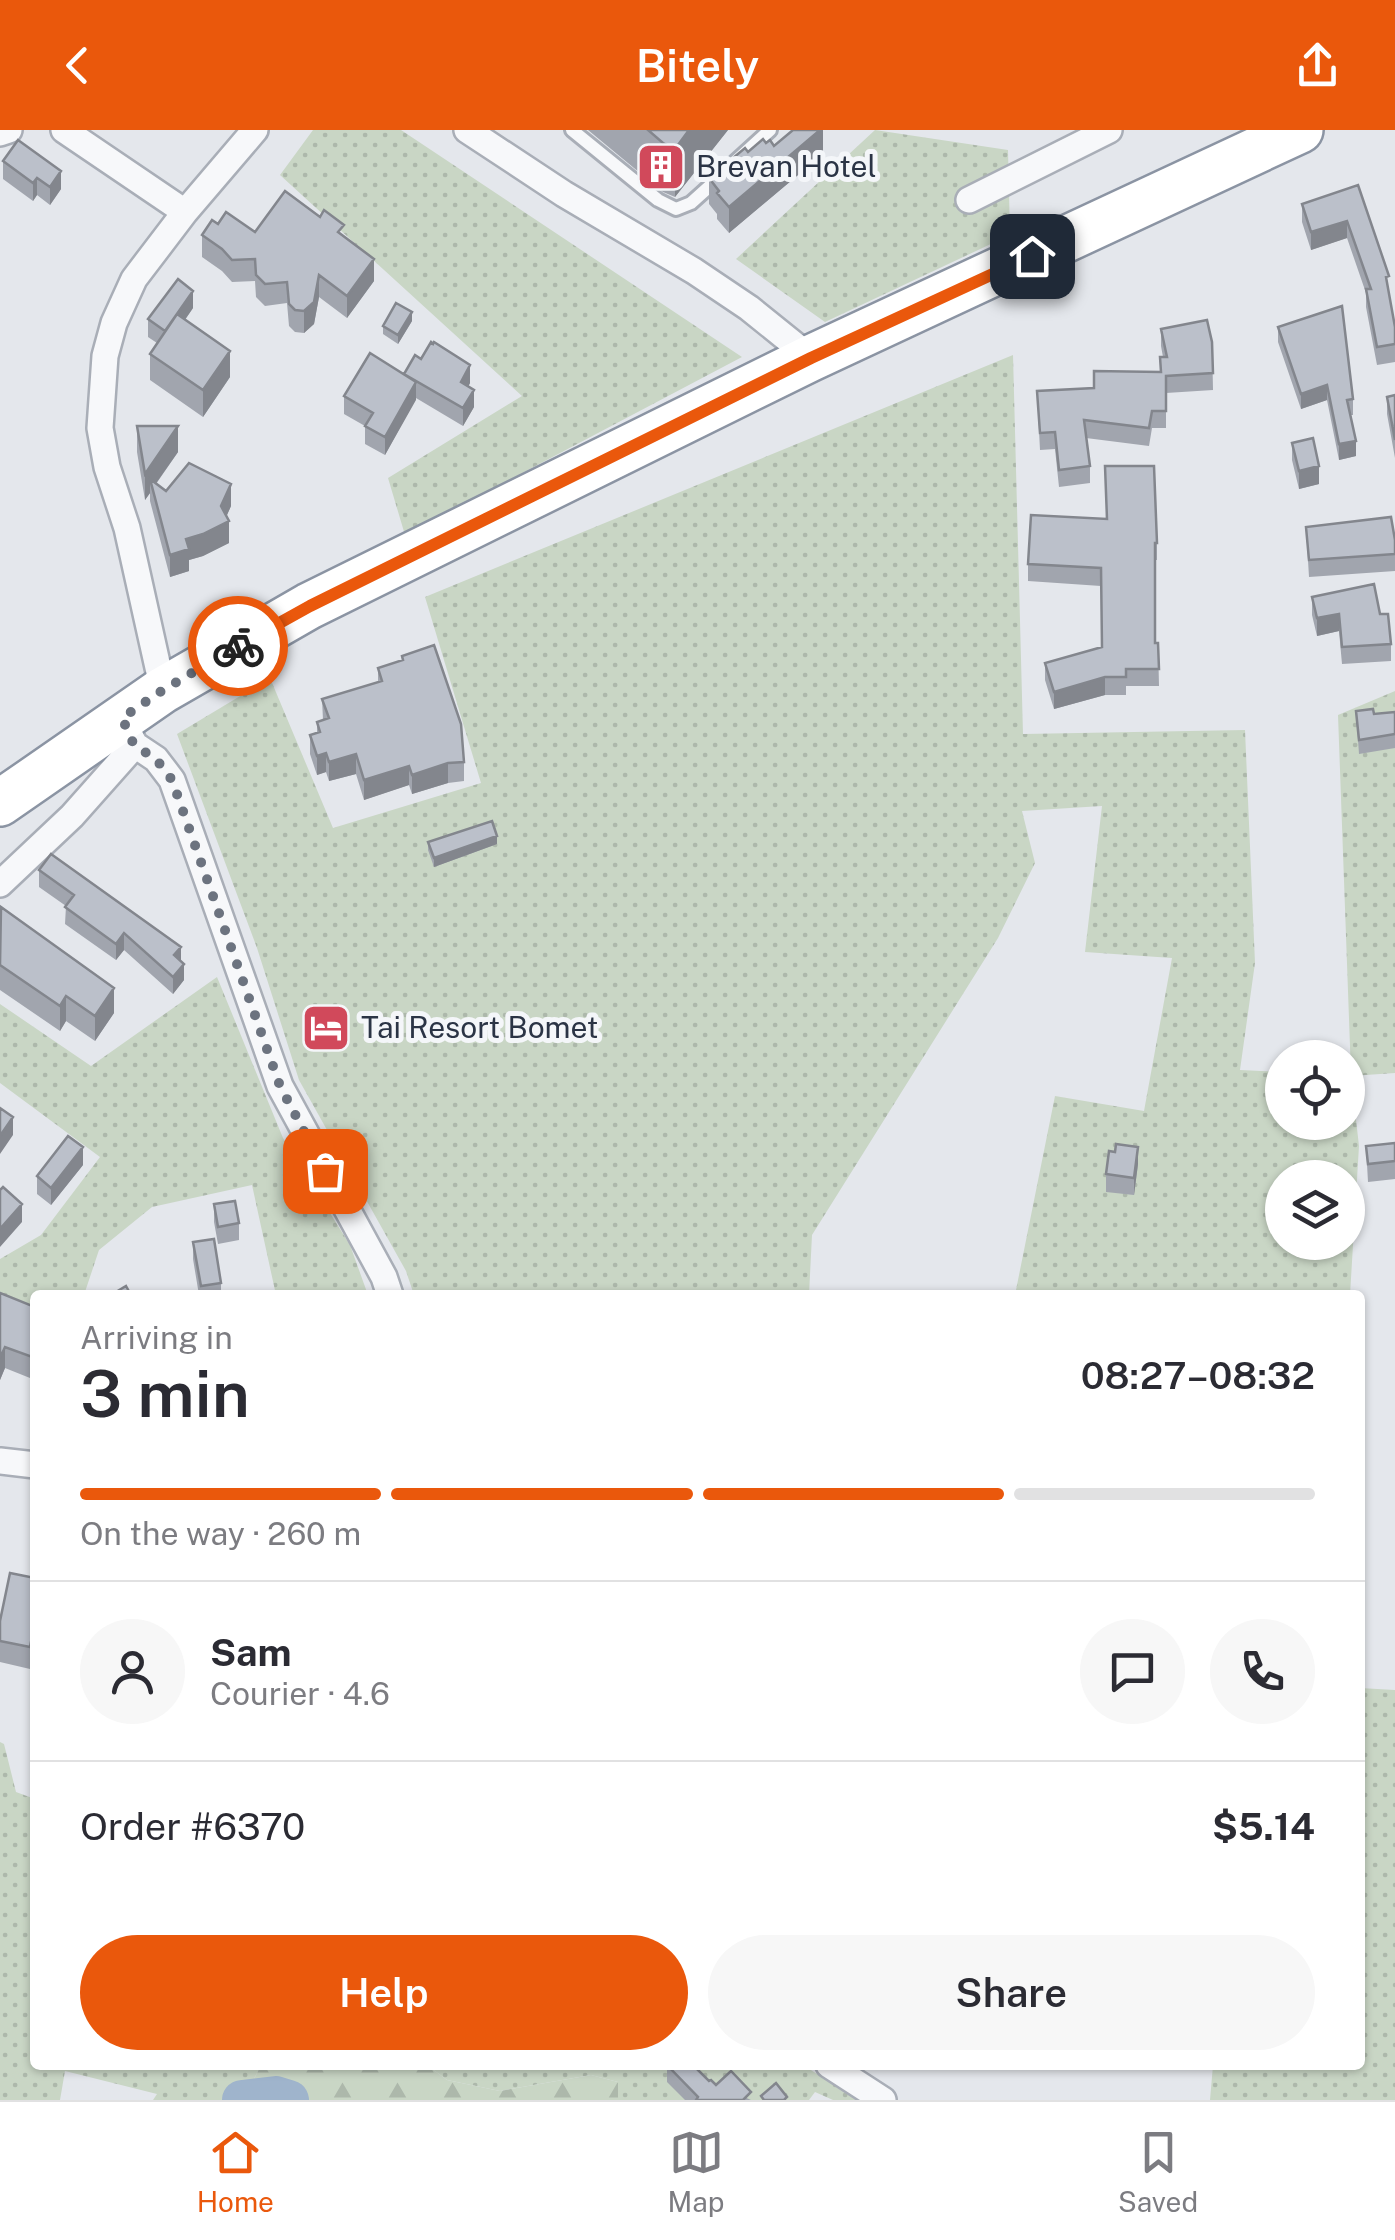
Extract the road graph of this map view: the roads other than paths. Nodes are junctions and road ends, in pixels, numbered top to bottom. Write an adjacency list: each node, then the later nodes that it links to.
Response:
1 (8, 130): 9 (street)
2 (64, 130): 11 (street)
3 (254, 130): 11 (street)
4 (467, 130): 12 (street)
5 (572, 130): 6 (lane)
6 (770, 130)
7 (1109, 130): 10 (street)
8 (1300, 130): 12 (highway)
9 (0, 133)
10 (970, 200)
11 (185, 212): 13 (street)
12 (811, 358): 13 (highway)
13 (163, 690): 14 (highway)
14 (128, 731): 15 (highway); 16 (street); 17 (street)
15 (0, 803)
16 (0, 884)
17 (388, 1290)
18 (0, 1461): 19 (street)
19 (30, 1464)
20 (837, 2070): 21 (street)
21 (883, 2100)

